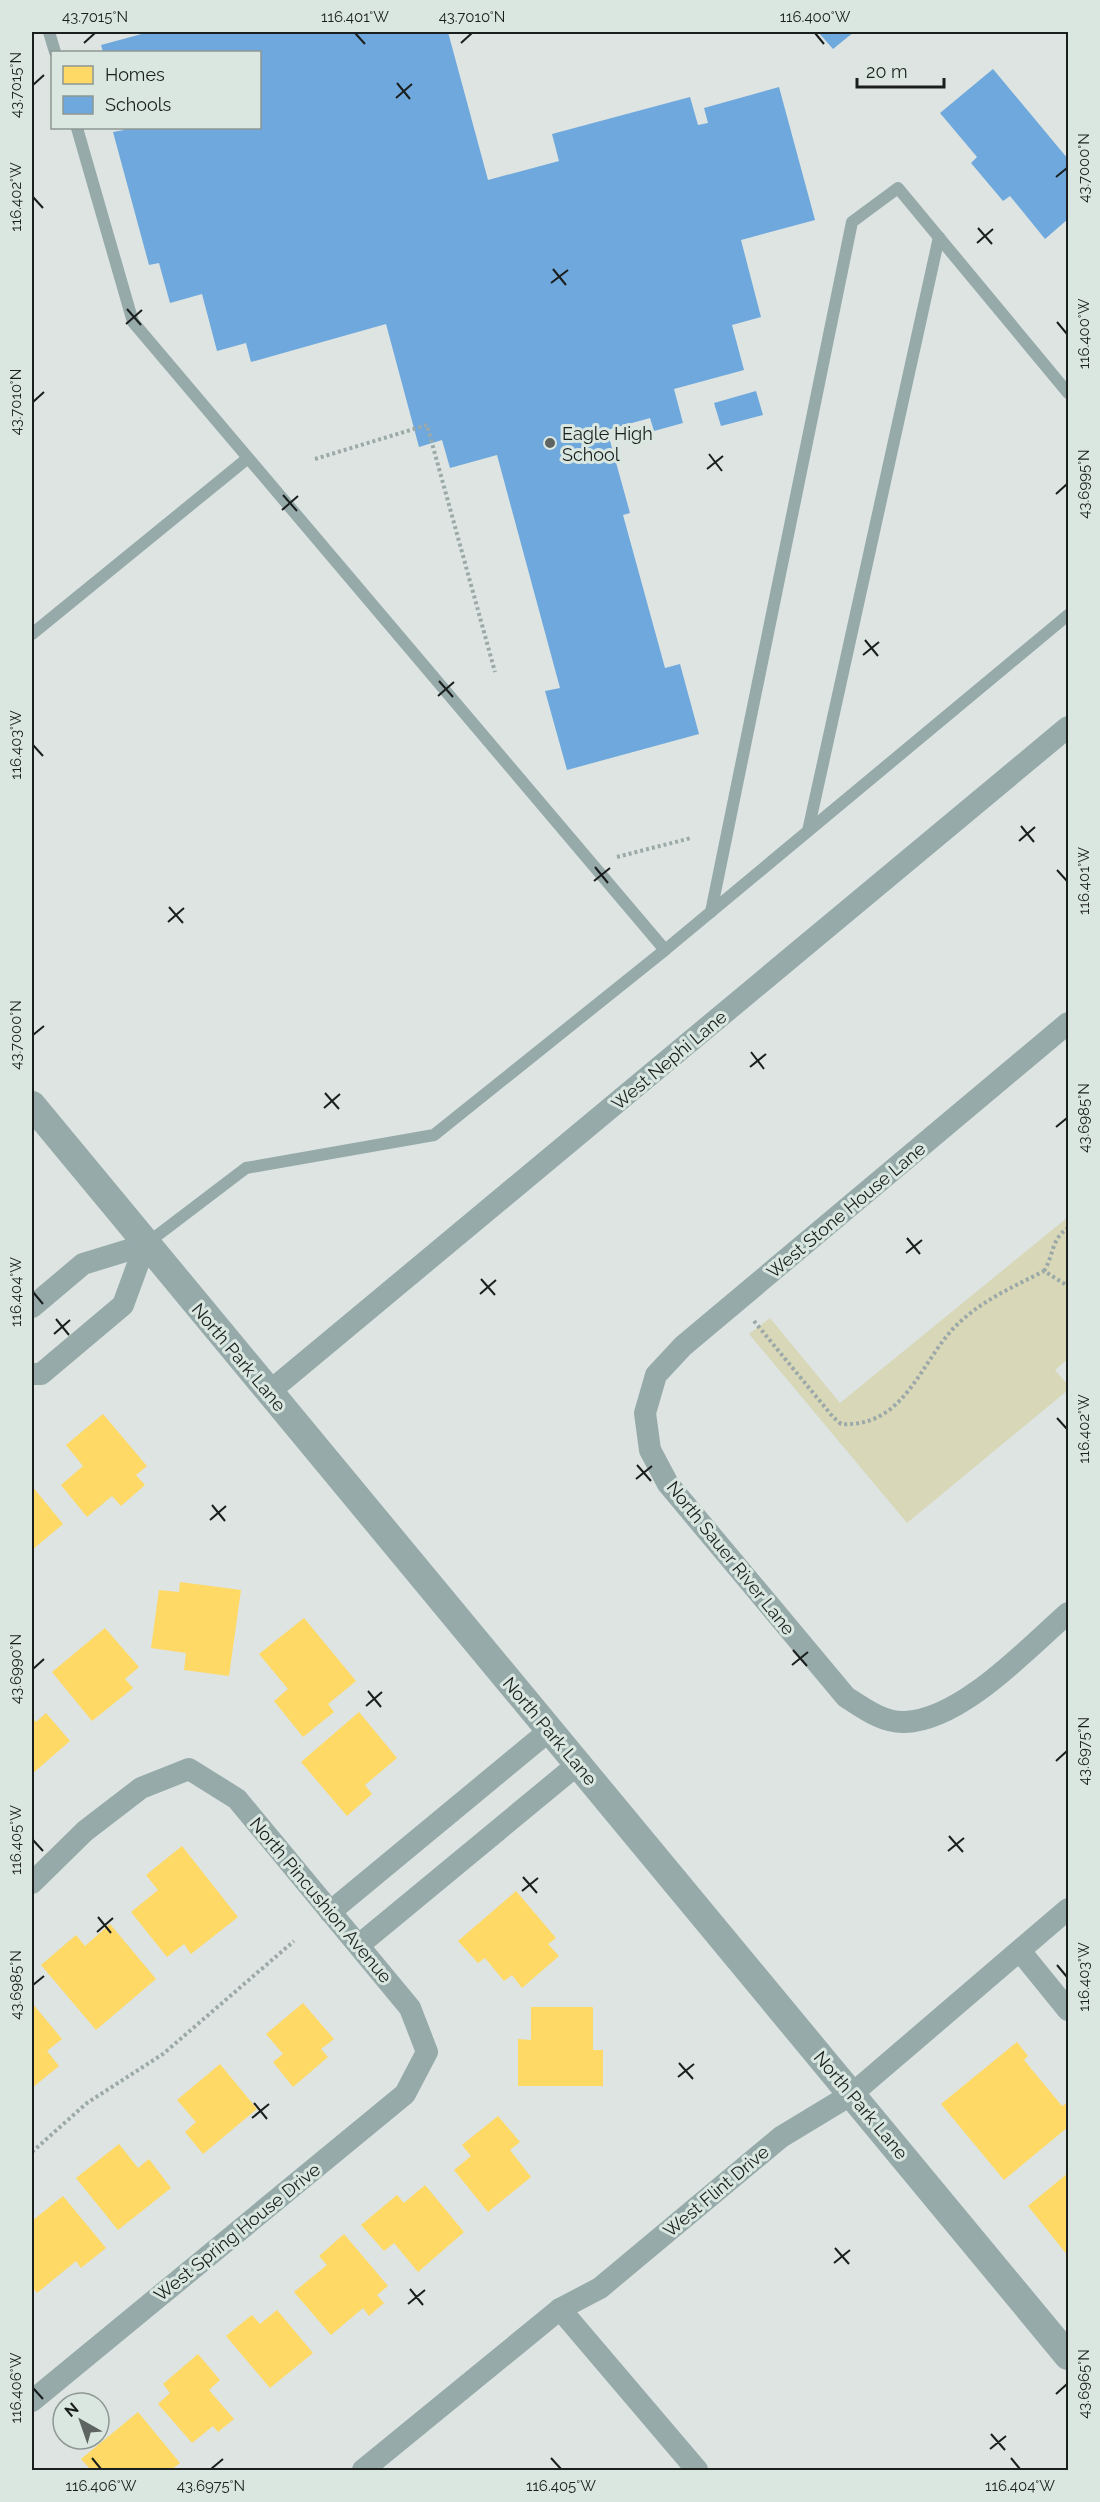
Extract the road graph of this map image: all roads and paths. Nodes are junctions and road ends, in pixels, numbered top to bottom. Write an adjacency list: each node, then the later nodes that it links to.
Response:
1 (49, 32): 2 (lane)
2 (55, 51)
3 (77, 129): 6 (lane)
4 (939, 237): 5 (lane); 12 (lane); 15 (lane)
5 (1068, 393)
6 (248, 458): 9 (lane); 16 (lane)
7 (315, 459): 10 (path)
8 (1068, 615): 12 (lane)
9 (32, 634)
10 (495, 672)
11 (1068, 727): 26 (street, West Nephi Lane)
12 (808, 831): 15 (lane)
13 (691, 838): 14 (path)
14 (617, 857)
15 (711, 912): 16 (lane)
16 (665, 950): 20 (lane)
17 (1068, 1023): 27 (street, West Stone House Lane)
18 (32, 1105): 20 (street, North Park Lane)
19 (1068, 1228): 21 (path)
20 (145, 1245): 23 (street); 25 (street); 26 (street, North Park Lane)
21 (1044, 1271): 22 (path); 24 (path)
22 (1068, 1286)
23 (32, 1307)
24 (752, 1319)
25 (32, 1374)
26 (269, 1392): 29 (street, North Park Lane)
27 (645, 1413): 28 (street, North Sauer River Lane)
28 (1068, 1613)
29 (550, 1730): 30 (street, North Park Lane); 33 (street)
30 (578, 1764): 35 (street); 39 (street, North Park Lane)
31 (32, 1883): 33 (street, North Pincushion Avenue)
32 (1068, 1909): 36 (street, West Flint Drive)
33 (330, 1912): 35 (street, North Pincushion Avenue)
34 (294, 1941): 40 (path)
35 (358, 1945): 38 (street, North Pincushion Avenue)
36 (1020, 1951): 37 (street); 39 (street, West Flint Drive)
37 (1068, 2010)
38 (427, 2052): 43 (street, West Spring House Drive)
39 (852, 2094): 41 (street, West Flint Drive); 42 (street, North Park Lane)
40 (32, 2152)
41 (560, 2309): 44 (street, West Flint Drive); 45 (street)
42 (1068, 2356)
43 (32, 2401)
44 (363, 2470)
45 (697, 2470)

